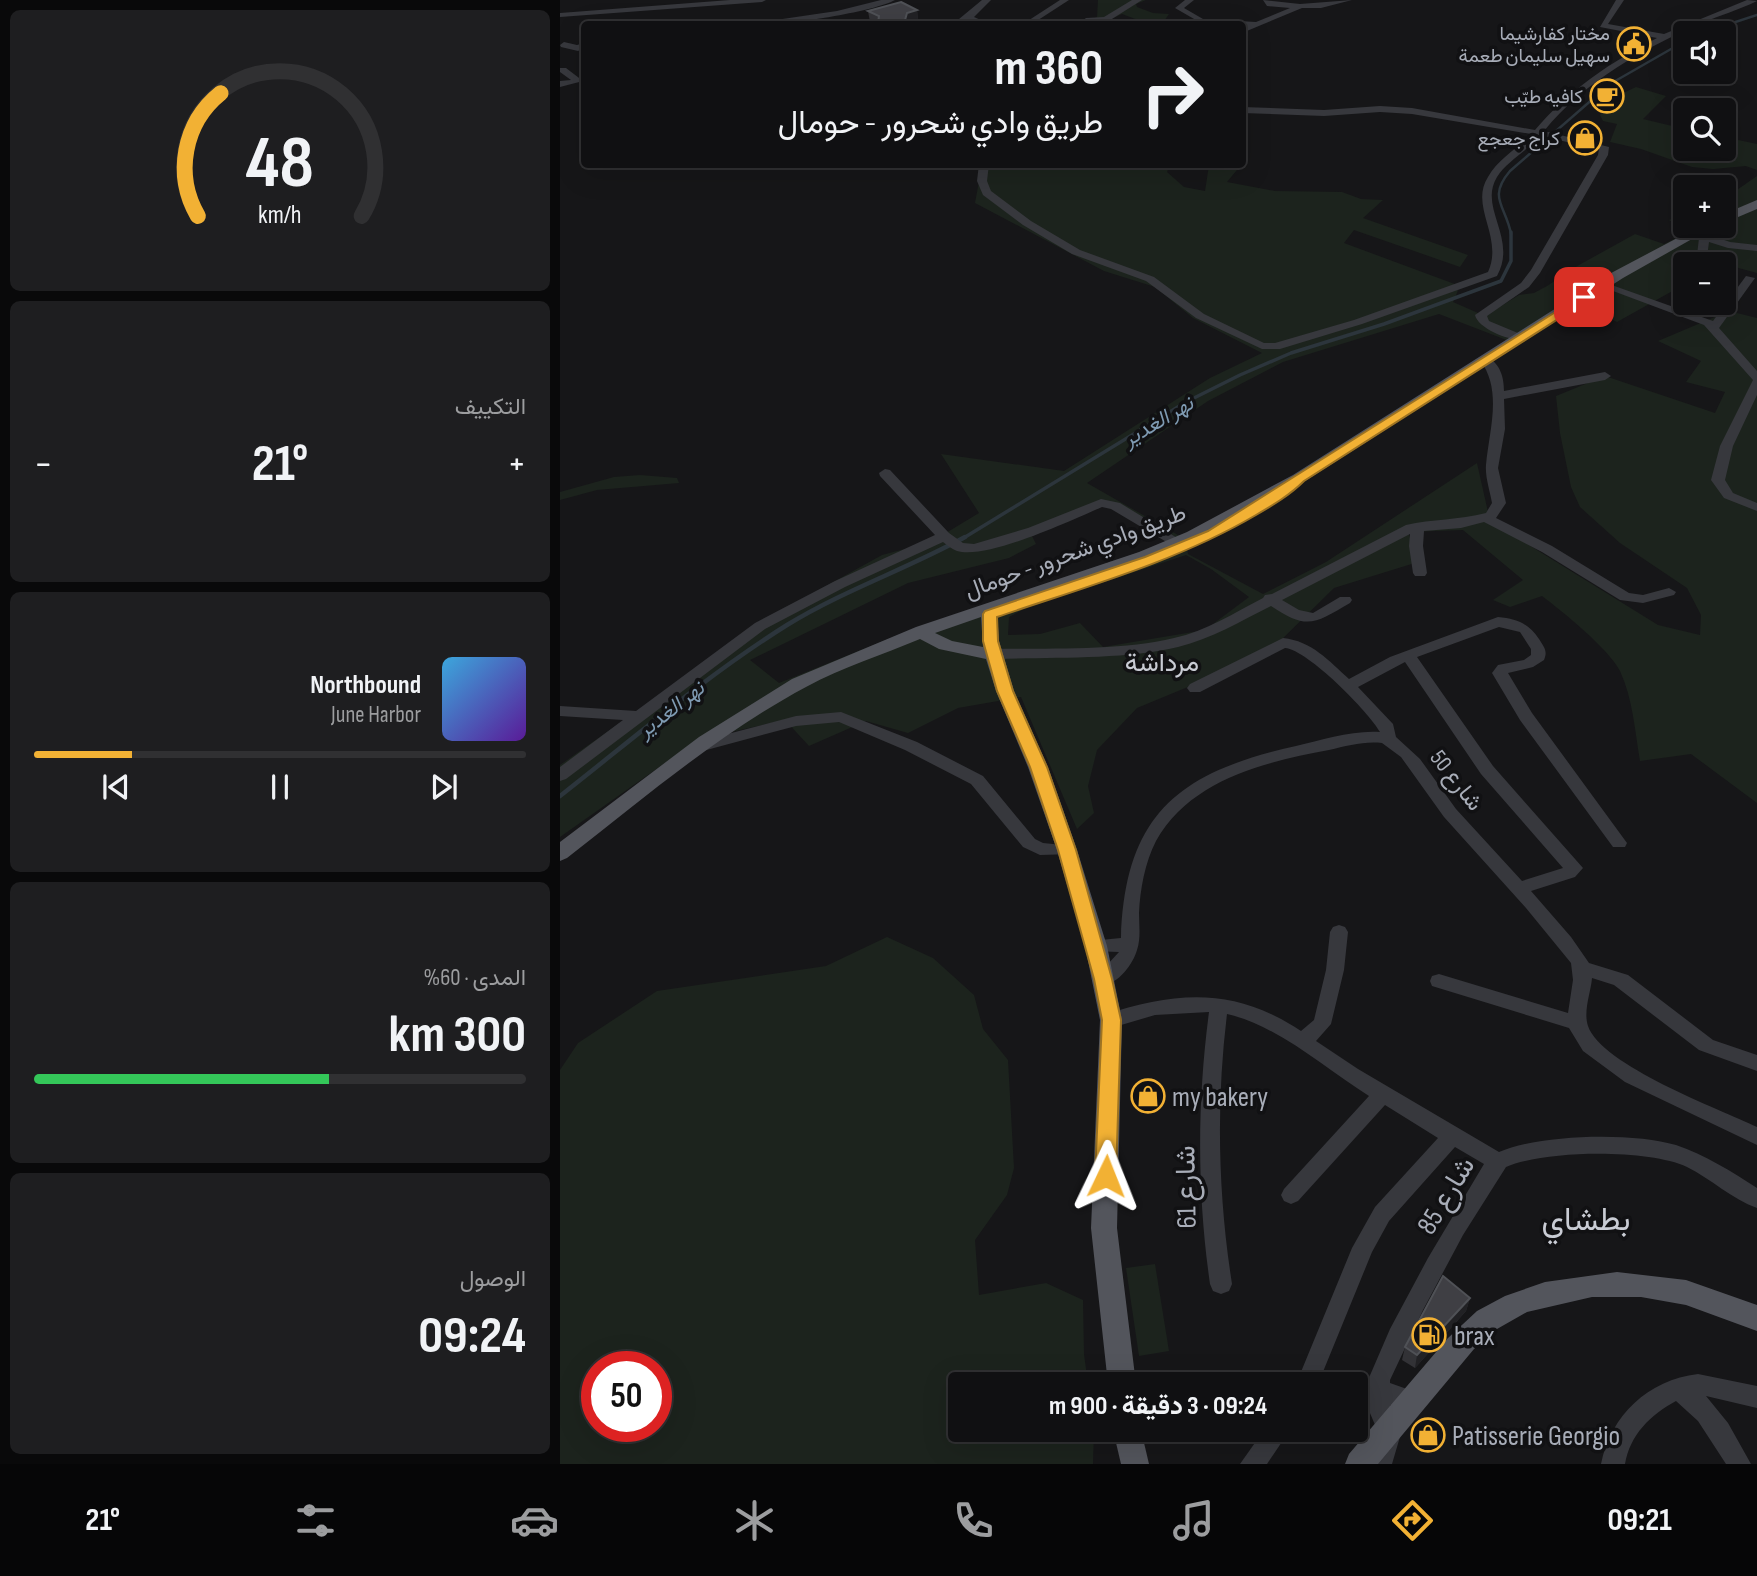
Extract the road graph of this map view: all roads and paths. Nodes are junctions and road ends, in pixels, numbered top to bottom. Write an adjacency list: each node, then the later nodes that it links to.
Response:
1 (762, 0): 12 (street)
2 (891, 0): 14 (street)
3 (987, 0): 13 (street)
4 (1065, 0): 17 (street)
5 (1138, 0): 18 (street)
6 (1190, 0): 19 (street)
7 (1267, 0): 11 (street)
8 (1348, 0): 11 (street)
9 (1620, 0): 23 (street)
10 (1754, 0): 23 (street)
11 (1301, 6): 21 (street)
12 (560, 15)
13 (968, 18): 15 (street); 16 (street)
14 (775, 21)
15 (962, 21)
16 (977, 21)
17 (1032, 21)
18 (1105, 21)
19 (1199, 21)
20 (1246, 24): 21 (street)
21 (1257, 24): 22 (street)
22 (1246, 29)
23 (1666, 37): 30 (street)
24 (564, 45): 25 (street)
25 (581, 46)
26 (562, 69): 27 (street); 28 (street)
27 (581, 75)
28 (560, 84)
29 (1246, 110): 30 (street)
30 (1542, 134): 31 (street); 42 (street)
31 (984, 168)
32 (1757, 204): 33 (main road)
33 (1736, 214)
34 (1691, 238): 38 (main road, طريق وادي شحرور - حومال)
35 (1717, 238): 36 (street)
36 (1757, 248)
37 (1750, 278): 41 (street)
38 (1602, 285): 40 (street); 42 (main road, طريق وادي شحرور - حومال)
39 (1673, 306): 40 (street)
40 (1670, 308): 41 (street)
41 (1714, 327): 45 (street)
42 (1527, 334): 43 (main road, طريق وادي شحرور - حومال)
43 (1486, 360): 47 (street); 49 (main road, طريق وادي شحرور - حومال)
44 (1605, 376): 47 (street)
45 (1757, 378)
46 (1757, 383): 50 (street)
47 (1499, 396): 51 (street)
48 (885, 473): 53 (street)
49 (1299, 478): 54 (main road, طريق وادي شحرور - حومال)
50 (1757, 507)
51 (1486, 518): 52 (street); 56 (street)
52 (1418, 526): 55 (street); 57 (street)
53 (950, 540): 54 (street); 67 (street)
54 (1182, 545): 59 (main road, طريق وادي شحرور - حومال)
55 (1420, 573)
56 (1669, 592)
57 (1270, 598): 58 (street); 62 (street)
58 (1345, 600)
59 (1021, 601): 60 (main road, طريق وادي شحرور - حومال); 61 (main road, طريق وادي شحرور - حومال)
60 (990, 614): 61 (main road, طريق وادي شحرور - حومال); 62 (main road)
61 (925, 634): 62 (main road); 69 (main road, طريق وادي شحرور - حومال)
62 (995, 654): 72 (main road)
63 (1409, 656): 64 (street); 71 (street); 74 (street)
64 (1348, 686): 65 (street, شارع 50); 68 (street, شارع 50)
65 (1195, 688)
66 (560, 711): 67 (street)
67 (637, 716): 70 (street)
68 (1389, 740): 74 (street, شارع 50); 76 (street)
69 (698, 747): 72 (street); 73 (main road, طريق وادي شحرور - حومال)
70 (560, 775)
71 (1619, 843)
72 (1067, 850): 77 (main road)
73 (560, 853)
74 (1519, 888): 78 (street, شارع 50)
75 (1339, 932): 84 (street)
76 (1130, 944): 77 (street); 79 (street)
77 (1096, 946): 79 (main road)
78 (1581, 967): 83 (street); 85 (street)
79 (1103, 979): 82 (main road)
80 (1439, 981): 83 (street)
81 (1219, 1004): 82 (street); 84 (street); 92 (street, شارع 61)
82 (1111, 1020): 94 (main road)
83 (1577, 1023): 88 (street)
84 (1301, 1042): 86 (street)
85 (1757, 1063)
86 (1384, 1093): 87 (street); 90 (street)
87 (1453, 1136): 89 (street); 95 (street)
88 (1757, 1136)
89 (1498, 1161): 91 (street, شارع 85); 97 (street, شارع 85)
90 (1291, 1195)
91 (1757, 1199)
92 (1221, 1284)
93 (1757, 1318): 99 (main road)
94 (1121, 1372)
95 (1312, 1372)
96 (1678, 1389): 98 (street); 107 (street); 108 (street)
97 (1377, 1390): 99 (street); 100 (street)
98 (1757, 1397)
99 (1413, 1402): 100 (main road)
100 (1390, 1430): 105 (main road); 106 (street)
101 (1128, 1442): 103 (main road)
102 (1269, 1442): 104 (street)
103 (1135, 1464)
104 (1252, 1464)
105 (1359, 1464)
106 (1380, 1464)
107 (1613, 1464)
108 (1739, 1464)

